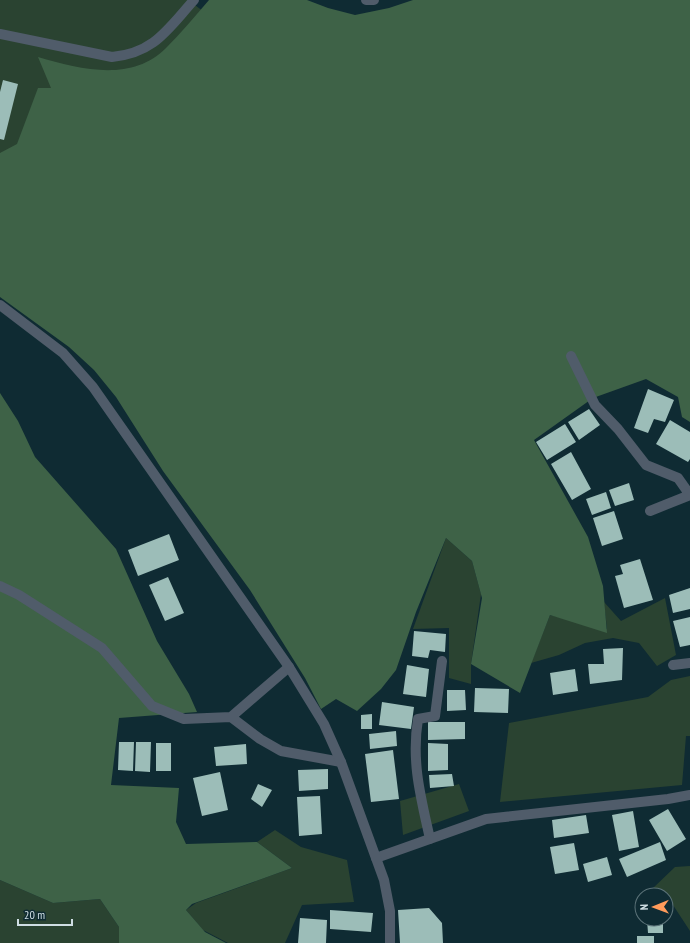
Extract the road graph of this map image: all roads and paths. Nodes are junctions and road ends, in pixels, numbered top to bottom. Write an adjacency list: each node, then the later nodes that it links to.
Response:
1 (194, 0): 4 (street)
2 (366, 0): 3 (street)
3 (374, 0)
4 (0, 34)
5 (0, 306): 13 (street)
6 (571, 356): 7 (street)
7 (690, 495): 8 (street)
8 (650, 511)
9 (0, 586): 14 (street)
10 (442, 661): 17 (street)
11 (690, 663): 12 (street)
12 (672, 665)
13 (289, 667): 14 (street); 15 (street)
14 (231, 717): 15 (street)
15 (341, 762): 18 (street)
16 (690, 795): 17 (street)
17 (430, 839): 18 (street)
18 (376, 858): 19 (street)
19 (390, 943)

